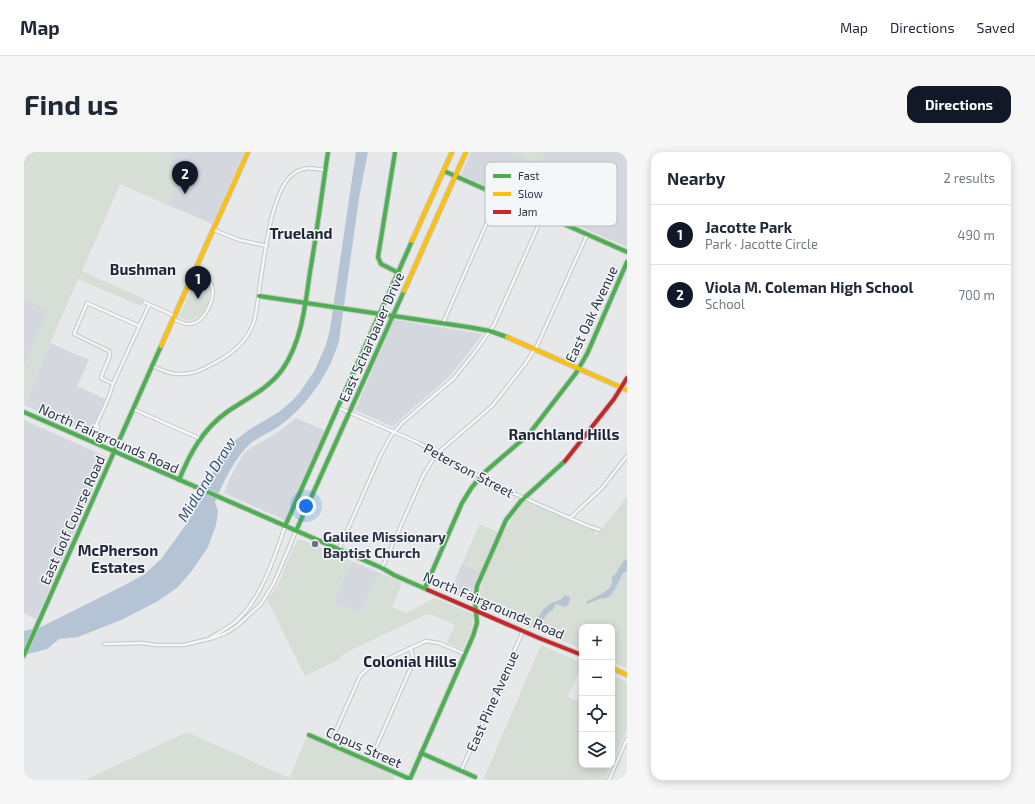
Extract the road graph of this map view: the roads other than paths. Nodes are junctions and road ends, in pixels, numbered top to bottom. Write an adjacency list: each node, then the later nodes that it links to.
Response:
1 (248, 152): 13 (street, East Golf Course Road)
2 (328, 152): 6 (street)
3 (395, 152): 19 (street)
4 (452, 152): 7 (street, East Scharbauer Drive)
5 (466, 152): 8 (street, East Scharbauer Drive)
6 (326, 170): 15 (street); 22 (street)
7 (444, 171): 8 (street); 19 (street, East Scharbauer Drive)
8 (456, 177): 9 (street); 25 (street, East Scharbauer Drive)
9 (485, 190)
10 (486, 226): 27 (street)
11 (538, 226): 29 (street)
12 (567, 226): 14 (street)
13 (213, 230): 15 (street); 18 (street, East Golf Course Road)
14 (587, 235): 16 (street); 30 (street)
15 (267, 246): 20 (street)
16 (627, 252)
17 (627, 262): 32 (street, East Oak Avenue)
18 (195, 271): 26 (street, East Golf Course Road); 26 (street)
19 (399, 273): 24 (street, East Scharbauer Drive)
20 (259, 296): 22 (street); 31 (street)
21 (144, 302): 23 (street)
22 (306, 303): 24 (street); 43 (street)
23 (149, 304): 26 (street); 28 (street)
24 (380, 314): 25 (street); 37 (street, East Scharbauer Drive)
25 (393, 316): 27 (street); 40 (street, East Scharbauer Drive)
26 (174, 317): 31 (street, East Golf Course Road)
27 (443, 323): 29 (street)
28 (139, 326): 34 (street); 34 (street)
29 (490, 331): 30 (street); 42 (street)
30 (535, 349): 32 (street); 47 (street)
31 (152, 366): 38 (street, East Golf Course Road)
32 (579, 369): 35 (street); 49 (street, East Oak Avenue)
33 (627, 378): 35 (street)
34 (113, 384): 41 (street)
35 (622, 388): 36 (street); 51 (street)
36 (627, 390)
37 (339, 408): 40 (street, Peterson Street); 53 (street, East Scharbauer Drive)
38 (133, 409): 43 (street); 46 (street, East Golf Course Road)
39 (24, 412): 44 (street, North Fairgrounds Road)
40 (350, 412): 42 (street, Peterson Street); 54 (street, East Scharbauer Drive)
41 (96, 425): 44 (street); 45 (street)
42 (394, 432): 47 (street, Peterson Street); 56 (street)
43 (199, 438): 50 (street)
44 (90, 441): 45 (street, North Fairgrounds Road)
45 (98, 445): 46 (street, North Fairgrounds Road)
46 (114, 452): 50 (street, North Fairgrounds Road); 66 (street, East Golf Course Road)
47 (438, 453): 49 (street, Peterson Street); 57 (street)
48 (627, 456): 52 (street)
49 (480, 477): 51 (street, Peterson Street); 58 (street, East Oak Avenue)
50 (179, 480): 53 (street, North Fairgrounds Road)
51 (524, 498): 52 (street, Peterson Street); 59 (street)
52 (570, 518): 55 (street, Peterson Street)
53 (286, 526): 54 (street, North Fairgrounds Road); 61 (street)
54 (296, 530): 56 (street, North Fairgrounds Road); 61 (street)
55 (600, 530)
56 (339, 549): 57 (street, North Fairgrounds Road)
57 (382, 568): 58 (street, North Fairgrounds Road)
58 (425, 588): 59 (street, North Fairgrounds Road)
59 (476, 610): 60 (street, North Fairgrounds Road); 64 (street)
60 (523, 631): 65 (street, North Fairgrounds Road); 74 (street, East Pine Avenue)
61 (208, 640): 62 (street)
62 (104, 644)
63 (410, 648): 64 (street); 71 (street); 73 (street)
64 (465, 654): 72 (street)
65 (579, 654)
66 (24, 656)
67 (615, 669): 68 (street)
68 (627, 675)
69 (309, 735): 71 (street, Copus Street)
70 (627, 739): 76 (street)
71 (330, 744): 73 (street, Copus Street)
72 (421, 754): 73 (street, Copus Street); 74 (street, Copus Street)
73 (370, 761)
74 (461, 771): 75 (street, Copus Street)
75 (475, 776)
76 (609, 780)

